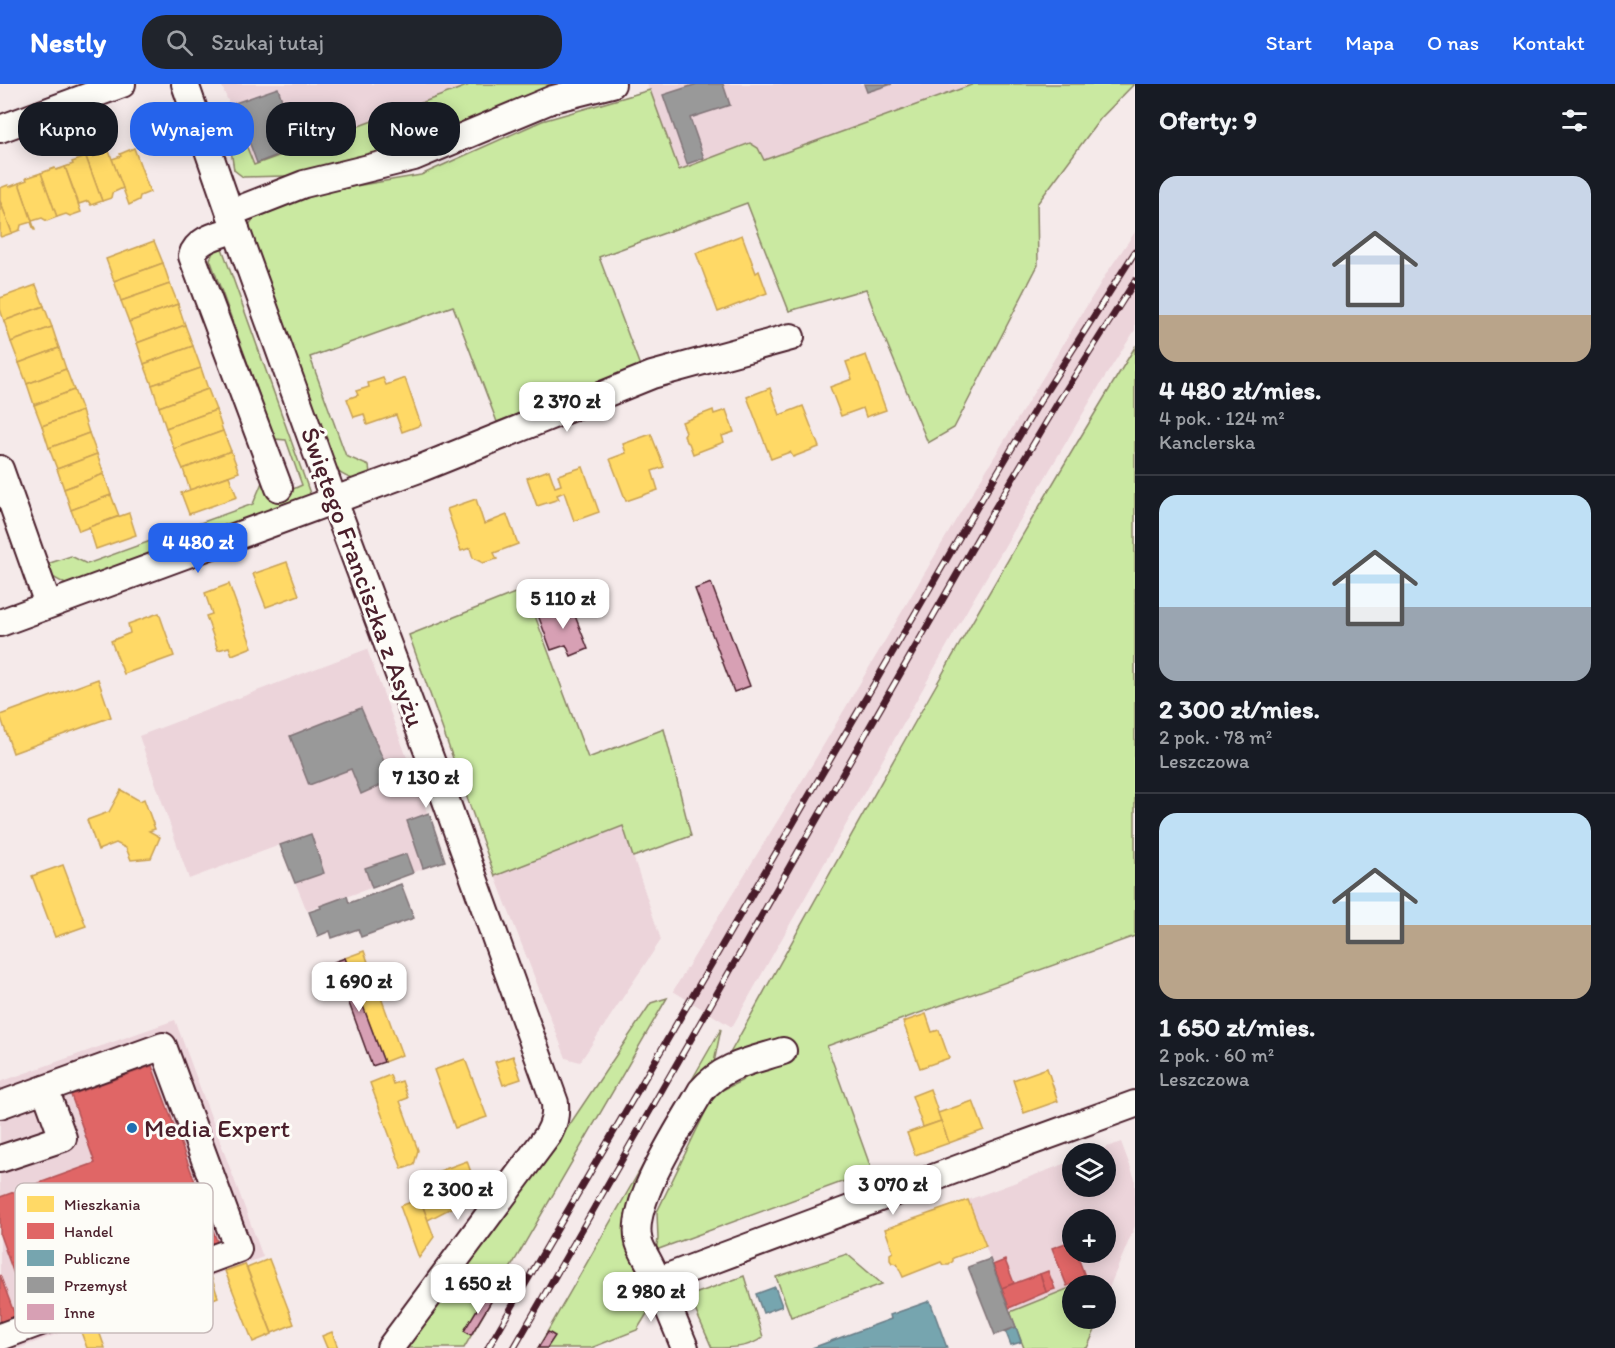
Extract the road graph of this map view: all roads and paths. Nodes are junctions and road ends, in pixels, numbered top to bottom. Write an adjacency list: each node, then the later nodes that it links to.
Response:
1 (122, 84): 4 (street)
2 (185, 84): 5 (street, Świętego Franciszka z Asyżu)
3 (612, 84): 5 (street)
4 (0, 129)
5 (233, 221): 8 (street); 9 (street, Świętego Franciszka z Asyżu)
6 (791, 337): 9 (street)
7 (0, 469): 10 (street)
8 (279, 488)
9 (334, 501): 10 (street); 21 (street, Świętego Franciszka z Asyżu)
10 (48, 604): 11 (street)
11 (0, 623)
12 (783, 1051): 18 (street)
13 (45, 1089): 15 (street); 16 (street); 17 (street)
14 (1135, 1104): 18 (street)
15 (0, 1105)
16 (0, 1159)
17 (213, 1259)
18 (657, 1281): 22 (street)
19 (15, 1331): 20 (street)
20 (0, 1336)
21 (390, 1348)
22 (685, 1348)

